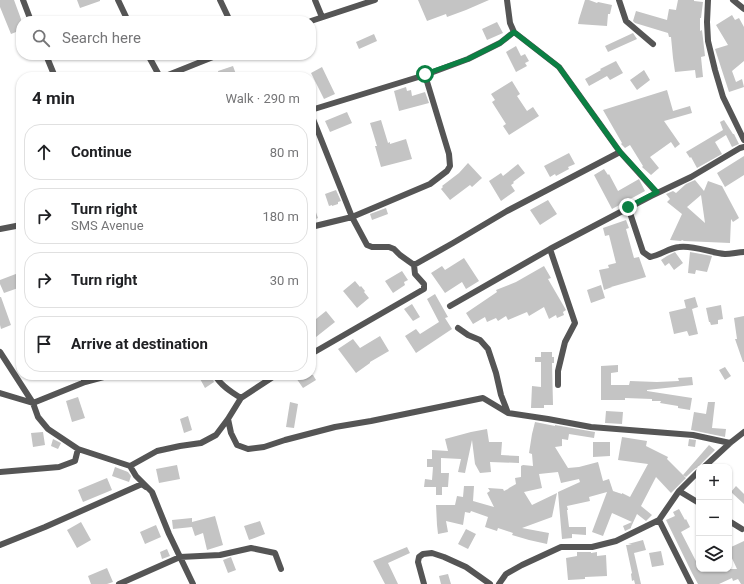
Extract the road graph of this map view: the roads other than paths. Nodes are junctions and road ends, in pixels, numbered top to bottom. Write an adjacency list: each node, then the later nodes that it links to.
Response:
1 (23, 0): 11 (street)
2 (118, 0): 12 (street)
3 (220, 0): 13 (street)
4 (315, 0): 14 (street)
5 (375, 0): 14 (street)
6 (507, 0): 16 (street)
7 (619, 0): 17 (street)
8 (708, 0): 27 (street)
9 (733, 0): 10 (street)
10 (744, 9)
11 (29, 16)
12 (126, 16)
13 (228, 16)
14 (322, 17): 15 (street)
15 (316, 19)
16 (514, 32): 24 (street); 29 (street)
17 (652, 44)
18 (48, 60): 21 (street)
19 (151, 60): 22 (street)
20 (206, 60): 23 (street)
21 (53, 72)
22 (157, 72)
23 (176, 72)
24 (425, 74): 25 (street); 32 (street)
25 (316, 108)
26 (316, 127): 32 (street)
27 (744, 140)
28 (744, 147): 30 (street)
29 (620, 152): 30 (street); 38 (street)
30 (657, 192): 31 (street)
31 (628, 207): 36 (street); 37 (street)
32 (352, 217): 34 (street); 38 (street)
33 (16, 226): 35 (street)
34 (316, 226)
35 (0, 229)
36 (550, 249): 39 (street); 49 (street)
37 (744, 252)
38 (414, 265): 41 (street)
39 (450, 306)
40 (458, 328): 53 (street)
41 (316, 351)
42 (0, 352): 43 (street)
43 (16, 377)
44 (18, 380): 52 (street)
45 (93, 380): 48 (street)
46 (218, 380): 51 (street)
47 (268, 380): 51 (street)
48 (85, 382): 52 (street)
49 (558, 384)
50 (0, 393): 52 (street)
51 (241, 398): 54 (street)
52 (33, 403): 57 (street)
53 (508, 413): 54 (street); 56 (street)
54 (228, 419): 59 (street)
55 (744, 432): 56 (street)
56 (730, 443): 58 (street)
57 (78, 449): 59 (street); 60 (street)
58 (707, 464)
59 (130, 466): 63 (street)
60 (0, 472)
61 (696, 474): 62 (street)
62 (679, 491): 64 (street); 65 (street)
63 (152, 492): 68 (street); 69 (street)
64 (696, 501)
65 (659, 520): 75 (street); 76 (street)
66 (732, 523): 67 (street)
67 (742, 528)
68 (0, 545)
69 (180, 557): 70 (street); 71 (street); 72 (street)
70 (281, 569)
71 (119, 584)
72 (193, 584)
73 (424, 584): 74 (street)
74 (490, 584)
75 (499, 584)
76 (691, 584)

